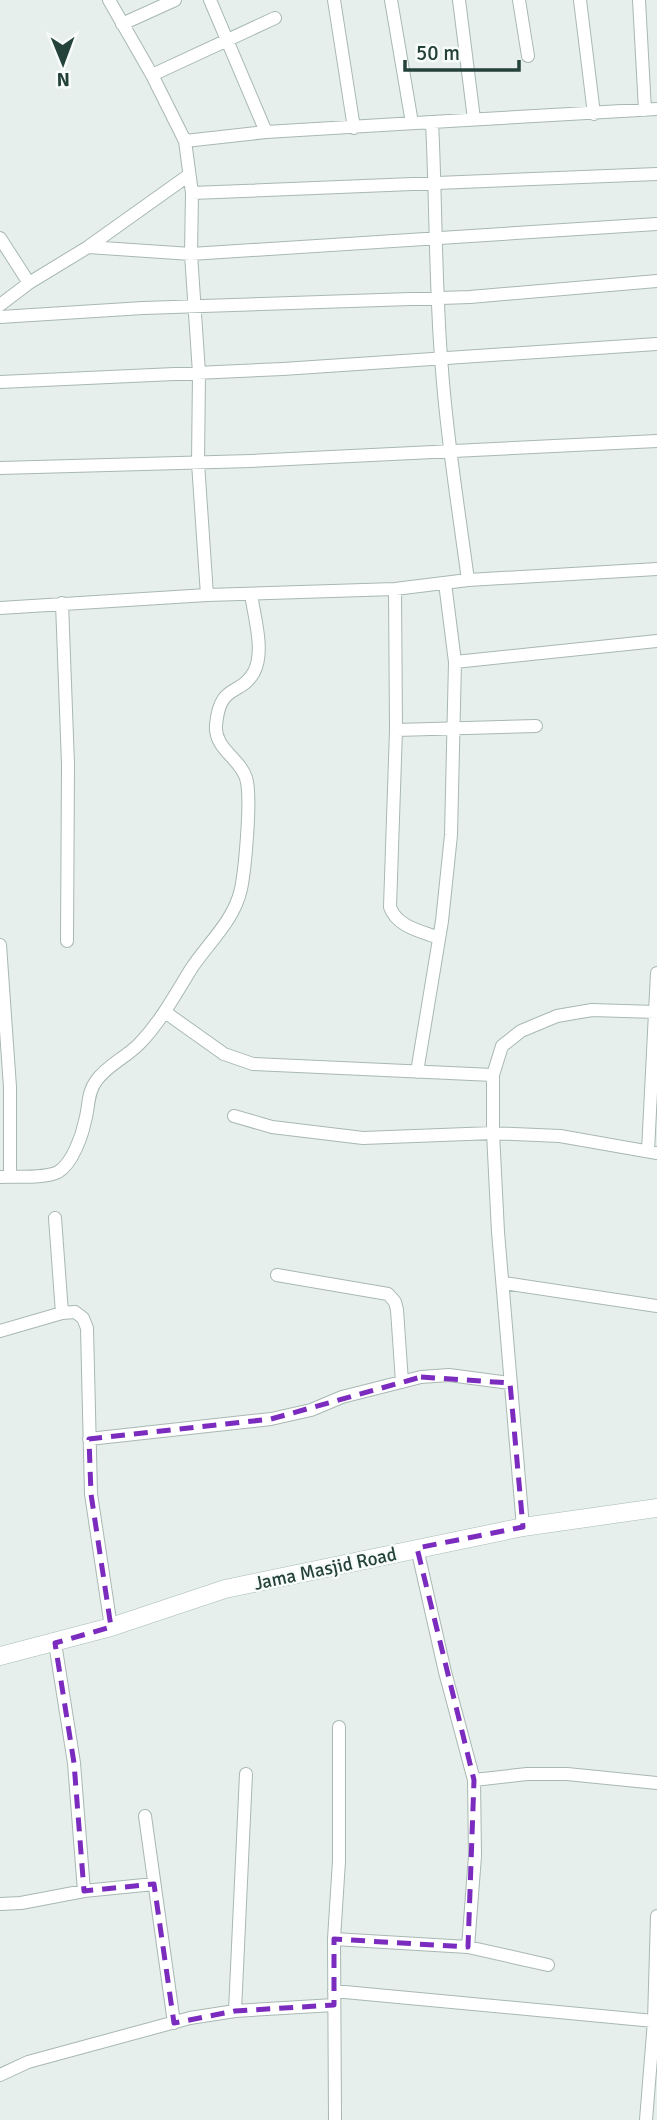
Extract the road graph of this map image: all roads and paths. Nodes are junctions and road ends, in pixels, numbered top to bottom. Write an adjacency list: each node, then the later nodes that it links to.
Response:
1 (109, 0): 11 (street)
2 (175, 0): 11 (street)
3 (210, 0): 12 (street)
4 (334, 0): 20 (street)
5 (391, 0): 19 (street)
6 (459, 0): 17 (street)
7 (519, 0): 13 (street)
8 (580, 0): 16 (street)
9 (639, 0): 15 (street)
10 (275, 18): 12 (street)
11 (122, 24): 14 (street)
12 (228, 40): 14 (street); 21 (street)
13 (528, 56)
14 (152, 75): 22 (street)
15 (651, 110): 16 (street)
16 (594, 114): 17 (street)
17 (474, 119): 18 (street)
18 (432, 122): 19 (street); 25 (street)
19 (412, 123): 20 (street)
20 (354, 128): 21 (street)
21 (266, 132): 22 (street)
22 (185, 141): 24 (street)
23 (657, 174): 25 (street)
24 (190, 175): 26 (street); 30 (street)
25 (435, 183): 26 (street); 29 (street)
26 (192, 193): 31 (street)
27 (657, 225): 29 (street)
28 (0, 238): 33 (street)
29 (434, 240): 31 (street); 34 (street)
30 (88, 247): 31 (street); 33 (street)
31 (191, 254): 36 (street)
32 (657, 281): 34 (street)
33 (29, 283): 35 (street)
34 (437, 298): 36 (street); 39 (street)
35 (0, 305)
36 (195, 307): 37 (street); 40 (street)
37 (0, 317)
38 (657, 344): 39 (street)
39 (441, 358): 40 (street); 43 (street)
40 (199, 373): 41 (street); 44 (street)
41 (0, 382)
42 (657, 441): 43 (street)
43 (451, 451): 44 (street); 47 (street)
44 (198, 463): 45 (street); 51 (street)
45 (0, 468)
46 (657, 569): 47 (street)
47 (468, 580): 48 (street)
48 (445, 583): 49 (street); 55 (street)
49 (395, 589): 50 (street); 58 (street)
50 (251, 594): 51 (street); 63 (street)
51 (207, 595): 52 (street)
52 (62, 603): 53 (street); 60 (street)
53 (0, 608)
54 (657, 641): 55 (street)
55 (455, 662): 57 (street)
56 (536, 726): 57 (street)
57 (453, 727): 58 (street); 59 (street)
58 (396, 730): 59 (street)
59 (439, 938): 65 (street)
60 (66, 941)
61 (0, 945): 67 (street)
62 (657, 973): 64 (street)
63 (165, 1012): 65 (street); 71 (street)
64 (656, 1012): 66 (street); 70 (street)
65 (417, 1072): 66 (street)
66 (493, 1075): 69 (street)
67 (5, 1087): 71 (street)
68 (234, 1116): 69 (street)
69 (493, 1133): 70 (street); 74 (street)
70 (652, 1152)
71 (5, 1176)
72 (55, 1217): 76 (street)
73 (277, 1275): 78 (street)
74 (504, 1283): 75 (street); 79 (street)
75 (657, 1307)
76 (62, 1313): 77 (street); 80 (street)
77 (0, 1331)
78 (402, 1382): 79 (street); 80 (street)
79 (510, 1383): 82 (street)
80 (89, 1438): 84 (street)
81 (657, 1508): 82 (street, Jama Masjid Road)
82 (523, 1527): 83 (street, Jama Masjid Road)
83 (417, 1548): 84 (street, Jama Masjid Road); 89 (street)
84 (111, 1627): 85 (street, Jama Masjid Road)
85 (55, 1643): 86 (street, Jama Masjid Road); 93 (street)
86 (0, 1655)
87 (340, 1727): 96 (street)
88 (246, 1774): 100 (street)
89 (474, 1780): 90 (street); 97 (street)
90 (657, 1783)
91 (145, 1816): 92 (street)
92 (154, 1884): 93 (street); 102 (street)
93 (84, 1891): 94 (street)
94 (0, 1904)
95 (657, 1916): 101 (street)
96 (334, 1939): 97 (street); 99 (street)
97 (468, 1947): 98 (street)
98 (548, 1965)
99 (334, 1998): 100 (street); 101 (street); 105 (street)
100 (235, 2011): 102 (street)
101 (654, 2021): 103 (street)
102 (174, 2023): 104 (street)
103 (655, 2043): 106 (street)
104 (0, 2075)
105 (335, 2120)
106 (646, 2120)

